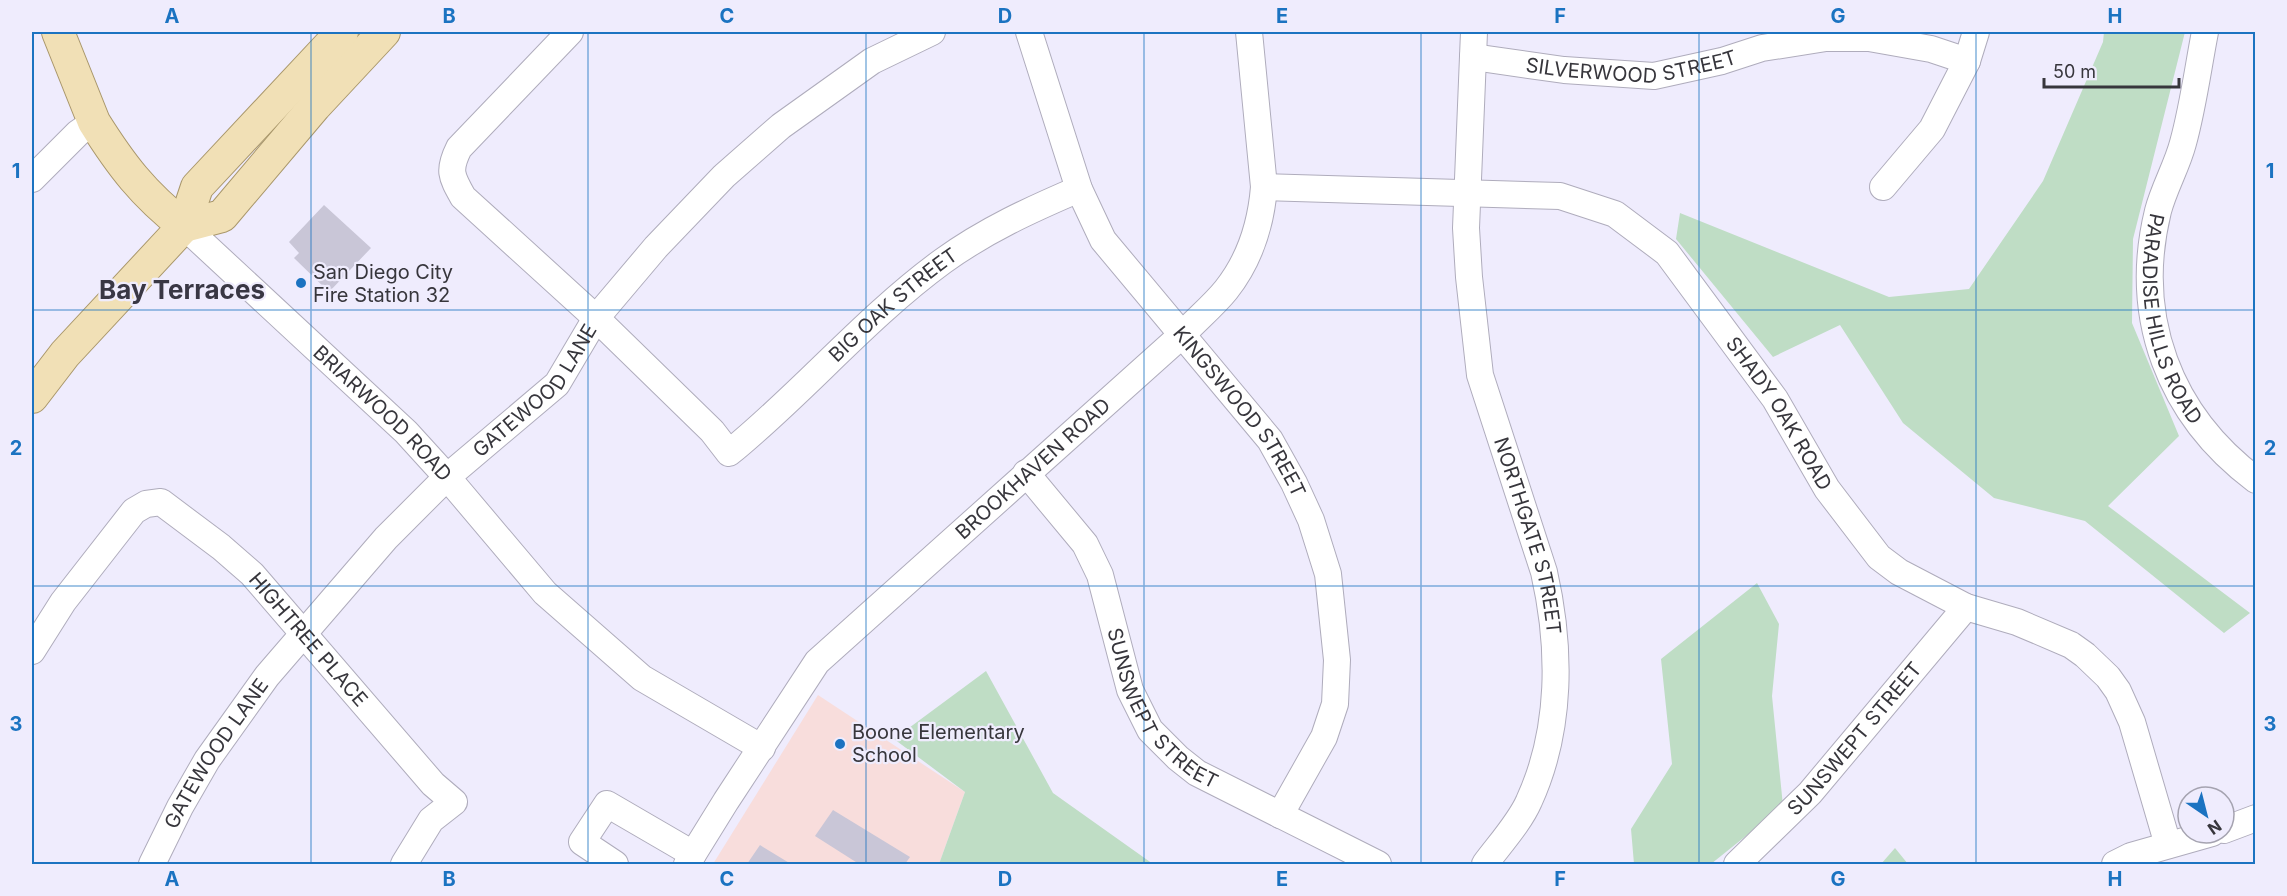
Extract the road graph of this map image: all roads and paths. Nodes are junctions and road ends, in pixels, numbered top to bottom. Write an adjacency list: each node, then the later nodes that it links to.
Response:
1 (58, 32): 13 (main road, BRIARWOOD ROAD)
2 (342, 32): 19 (main road)
3 (384, 32): 19 (main road)
4 (570, 32): 20 (street)
5 (932, 32): 20 (street, GATEWOOD LANE)
6 (1029, 32): 17 (street, KINGSWOOD STREET)
7 (1249, 32): 15 (street, BROOKHAVEN ROAD)
8 (1474, 32): 11 (street, NORTHGATE STREET)
9 (1976, 32): 12 (street)
10 (2205, 32): 25 (street, PARADISE HILLS ROAD)
11 (1473, 57): 12 (street, SILVERWOOD STREET); 18 (street, NORTHGATE STREET)
12 (1967, 61): 16 (street)
13 (94, 122): 14 (street); 19 (main road, BRIARWOOD ROAD)
14 (32, 179)
15 (1264, 187): 18 (street, SHADY OAK ROAD); 21 (street, BROOKHAVEN ROAD)
16 (1883, 187)
17 (1079, 189): 20 (street, BIG OAK STREET); 21 (street, KINGSWOOD STREET)
18 (1468, 192): 26 (street, SHADY OAK ROAD); 40 (street, NORTHGATE STREET)
19 (184, 226): 22 (main road); 24 (street, BRIARWOOD ROAD)
20 (596, 318): 24 (street, GATEWOOD LANE)
21 (1183, 333): 23 (street, BROOKHAVEN ROAD); 30 (street, KINGSWOOD STREET)
22 (32, 397)
23 (1026, 473): 29 (street, BROOKHAVEN ROAD); 30 (street, SUNSWEPT STREET)
24 (447, 477): 27 (street, GATEWOOD LANE); 29 (street, BRIARWOOD ROAD)
25 (2256, 480)
26 (1966, 607): 34 (street, SHADY OAK ROAD); 41 (street, SUNSWEPT STREET)
27 (303, 634): 28 (street, HIGHTREE PLACE); 36 (street, GATEWOOD LANE); 37 (street, HIGHTREE PLACE)
28 (32, 651)
29 (762, 748): 35 (street, BROOKHAVEN ROAD)
30 (1280, 815): 39 (street, SUNSWEPT STREET)
31 (2256, 818): 32 (street)
32 (2236, 826)
33 (2176, 843): 34 (street)
34 (2169, 845): 42 (street)
35 (690, 859): 38 (street)
36 (152, 864)
37 (404, 864)
38 (615, 864)
39 (1378, 864)
40 (1485, 864)
41 (1737, 864)
42 (2115, 864)

